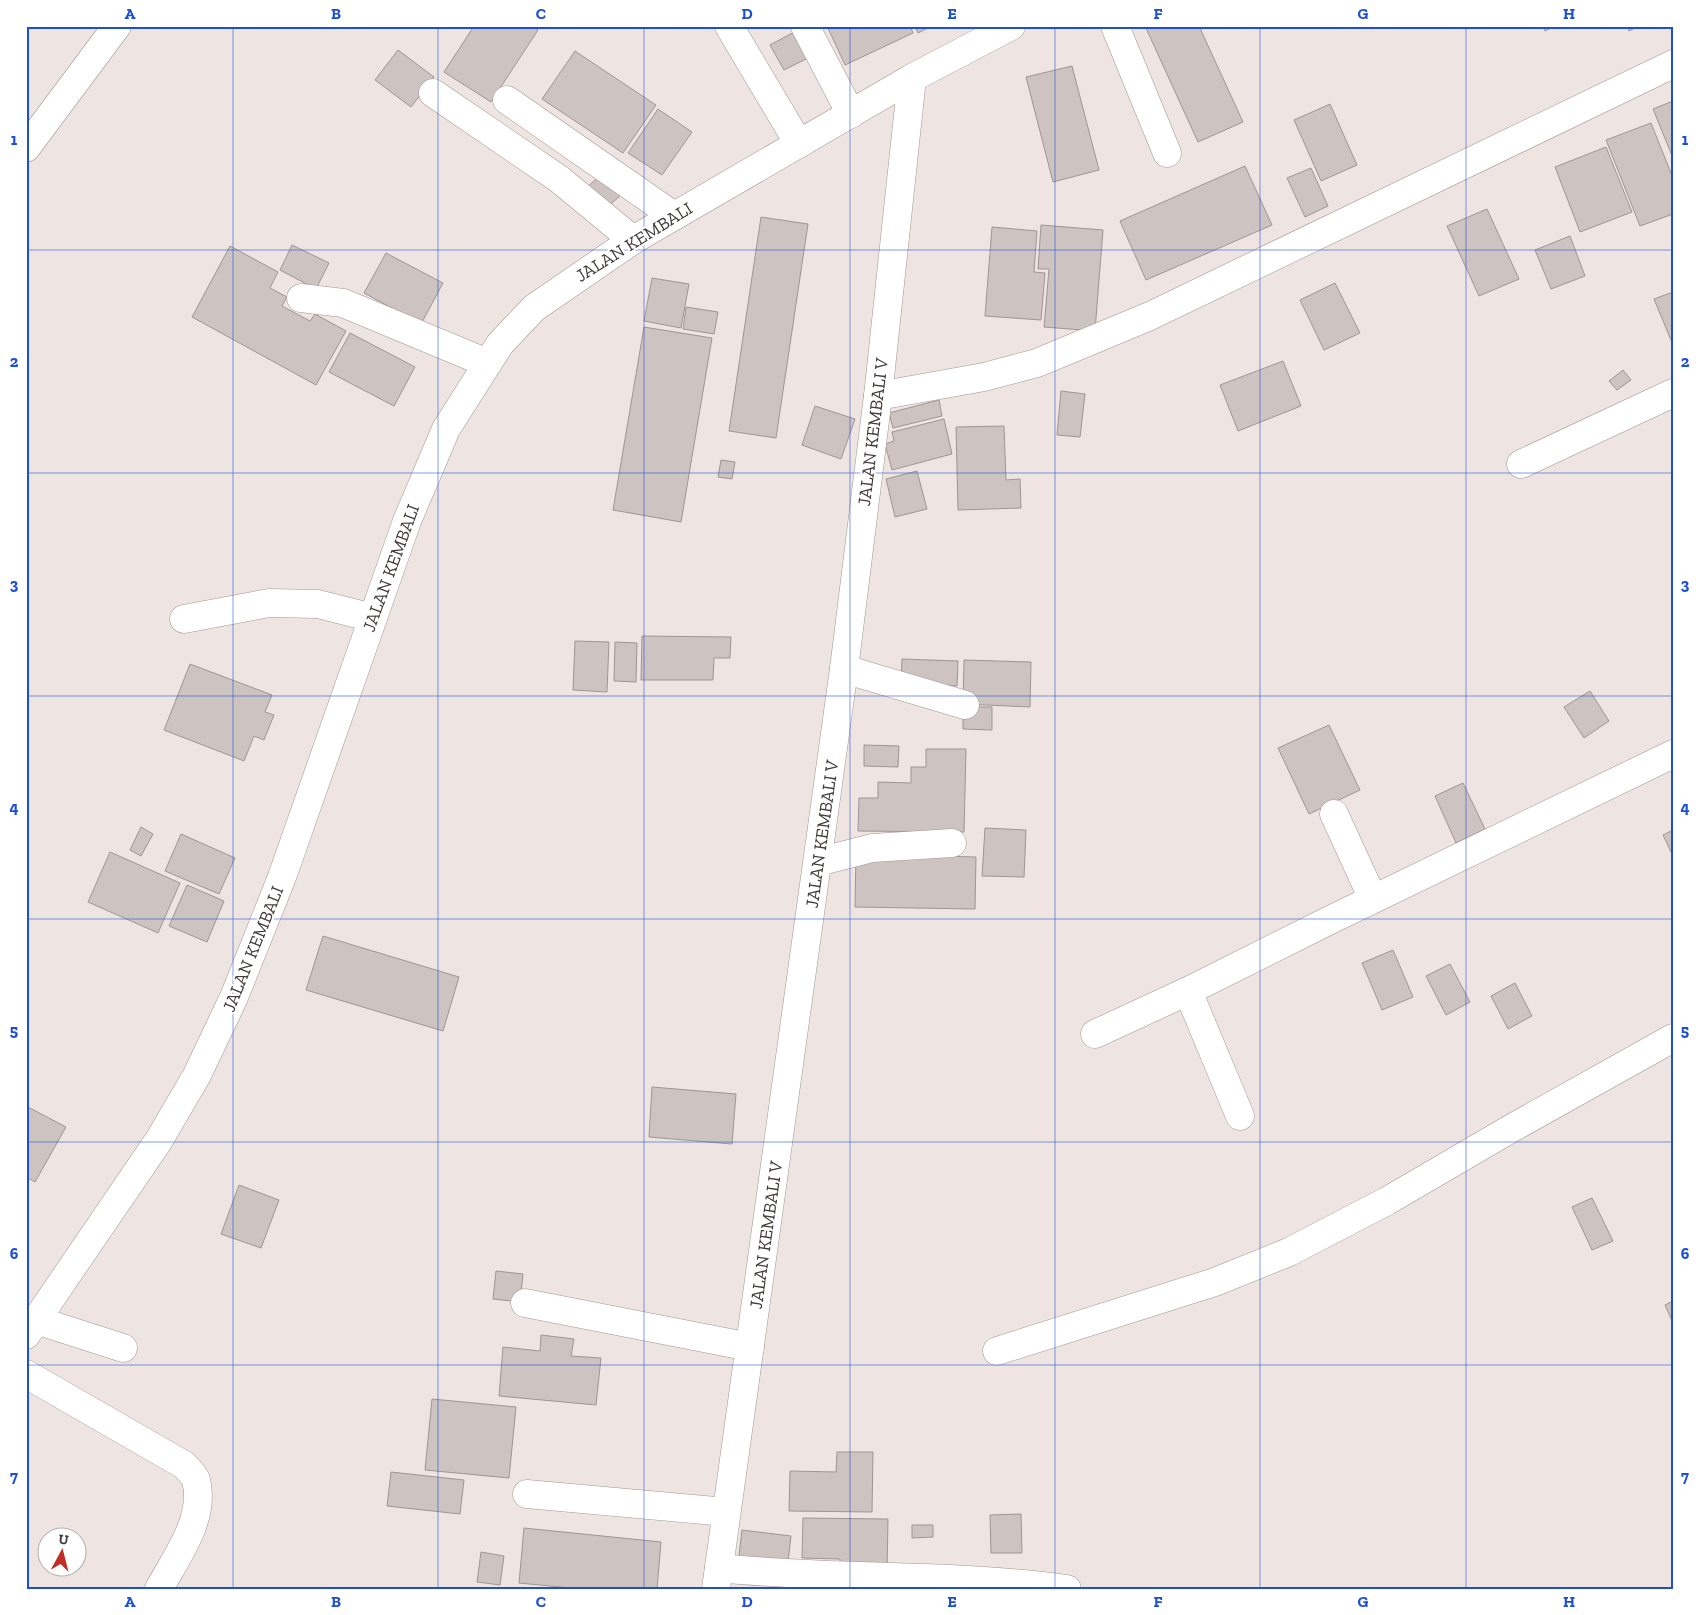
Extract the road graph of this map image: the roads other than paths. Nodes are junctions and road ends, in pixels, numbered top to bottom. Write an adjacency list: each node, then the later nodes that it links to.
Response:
1 (117, 26): 12 (street)
2 (729, 26): 11 (street)
3 (805, 26): 10 (street)
4 (1011, 26): 7 (street, JALAN KEMBALI)
5 (1115, 26): 13 (street)
6 (1673, 64): 19 (street)
7 (912, 78): 10 (street, JALAN KEMBALI); 19 (street, JALAN KEMBALI V)
8 (433, 94): 15 (street)
9 (507, 100): 14 (street)
10 (851, 114): 11 (street, JALAN KEMBALI)
11 (799, 144): 14 (street, JALAN KEMBALI)
12 (26, 148)
13 (1167, 153)
14 (674, 216): 15 (street, JALAN KEMBALI)
15 (633, 240): 17 (street, JALAN KEMBALI)
16 (301, 298): 17 (street)
17 (487, 363): 21 (street, JALAN KEMBALI)
18 (1673, 393): 20 (street)
19 (878, 396): 23 (street, JALAN KEMBALI V)
20 (1521, 464)
21 (373, 618): 22 (street); 35 (street, JALAN KEMBALI)
22 (184, 619)
23 (844, 669): 24 (street); 28 (street, JALAN KEMBALI V)
24 (965, 705)
25 (1673, 754): 29 (street)
26 (1334, 814): 29 (street)
27 (952, 843): 28 (street)
28 (818, 862): 36 (street, JALAN KEMBALI V)
29 (1373, 899): 30 (street)
30 (1188, 991): 31 (street); 33 (street)
31 (1095, 1034)
32 (1673, 1038): 38 (street)
33 (1240, 1116)
34 (525, 1303): 36 (street)
35 (31, 1327): 37 (street)
36 (750, 1346): 41 (street, JALAN KEMBALI V)
37 (122, 1348)
38 (997, 1351)
39 (26, 1374): 43 (street)
40 (528, 1494): 41 (street)
41 (726, 1512): 42 (street, JALAN KEMBALI V)
42 (718, 1578): 44 (street)
43 (159, 1589)
44 (1067, 1589)

